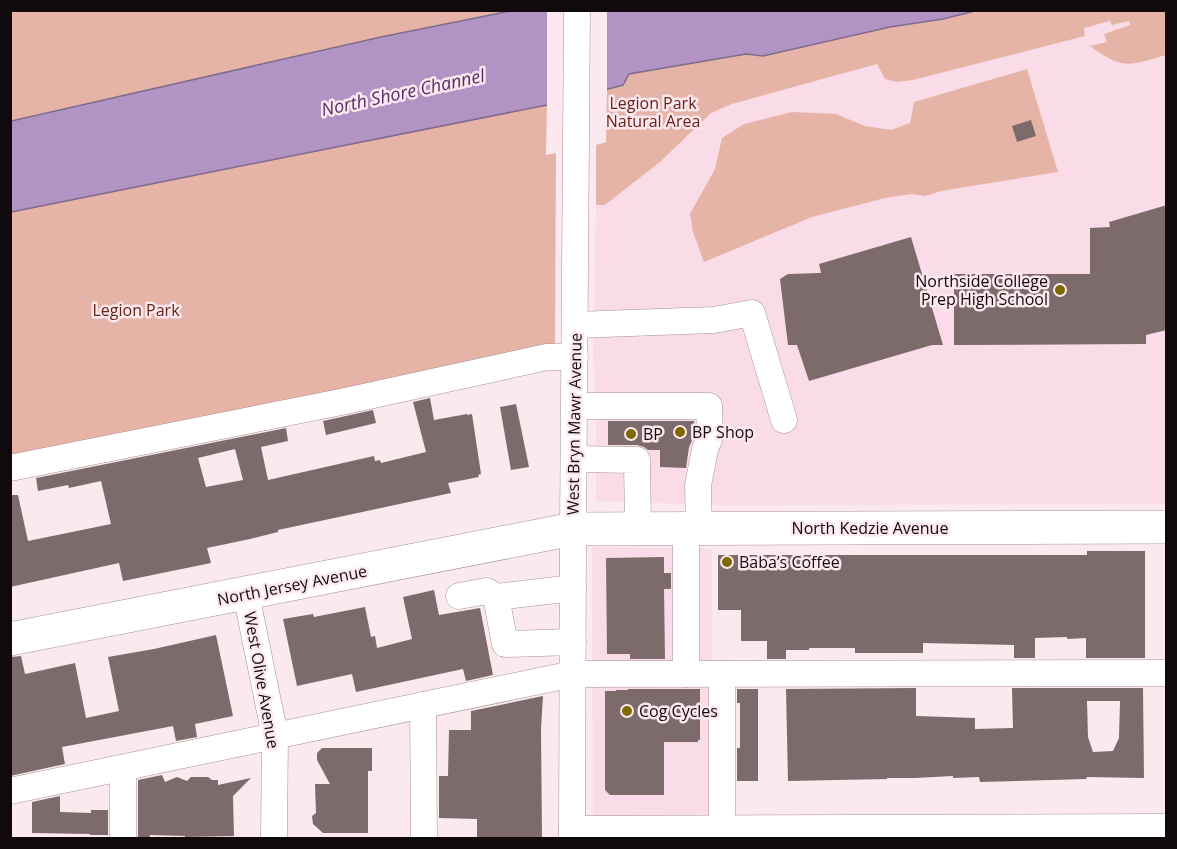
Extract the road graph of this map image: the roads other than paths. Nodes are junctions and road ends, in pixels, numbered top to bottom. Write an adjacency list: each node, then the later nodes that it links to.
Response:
1 (577, 10): 2 (street, West Bryn Mawr Avenue)
2 (575, 325): 3 (street, West Bryn Mawr Avenue); 5 (street)
3 (575, 357): 4 (street, West Bryn Mawr Avenue); 7 (street)
4 (575, 406): 6 (street, West Bryn Mawr Avenue); 11 (street)
5 (784, 420)
6 (574, 459): 9 (street, West Bryn Mawr Avenue); 10 (street)
7 (10, 468)
8 (1167, 527): 11 (main road, North Kedzie Avenue)
9 (573, 529): 10 (main road, North Kedzie Avenue); 12 (street, West Bryn Mawr Avenue); 13 (main road, North Jersey Avenue)
10 (638, 529): 11 (main road, North Kedzie Avenue)
11 (692, 529): 19 (street)
12 (573, 588): 15 (street); 17 (street, West Bryn Mawr Avenue)
13 (246, 594): 16 (main road, North Jersey Avenue); 23 (street, West Olive Avenue)
14 (459, 596): 15 (street)
15 (496, 597): 17 (street)
16 (10, 639)
17 (573, 642): 18 (street, West Bryn Mawr Avenue)
18 (573, 674): 19 (street); 22 (street); 28 (street, West Bryn Mawr Avenue)
19 (686, 674): 20 (street)
20 (722, 674): 21 (street); 27 (street)
21 (1167, 674)
22 (423, 705): 23 (street); 31 (street)
23 (275, 736): 24 (street); 30 (street, West Olive Avenue)
24 (123, 768): 25 (street); 29 (street)
25 (10, 791)
26 (1167, 827): 27 (street)
27 (722, 833): 28 (street)
28 (572, 834)
29 (123, 838)
30 (274, 838)
31 (423, 838)

